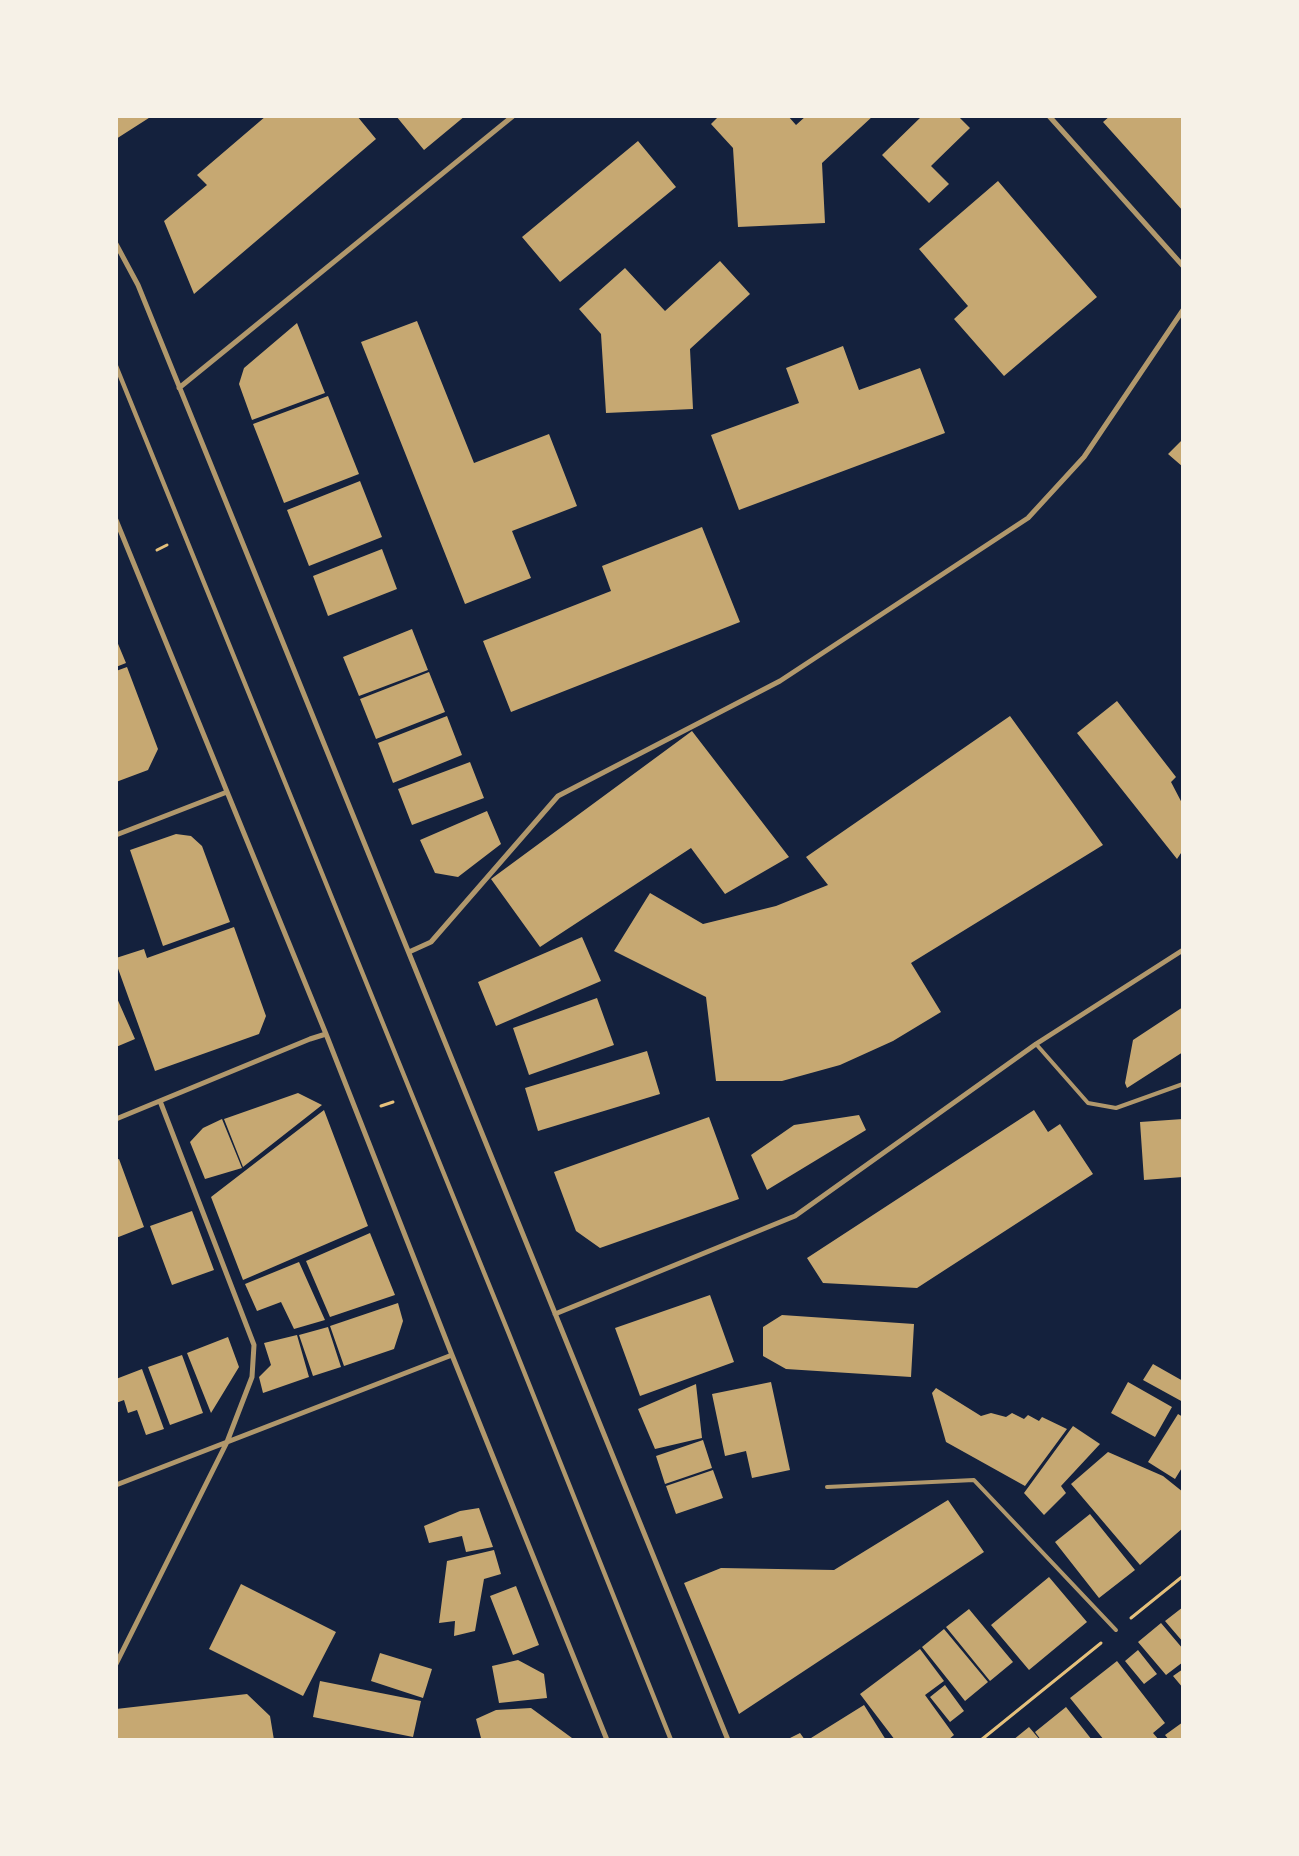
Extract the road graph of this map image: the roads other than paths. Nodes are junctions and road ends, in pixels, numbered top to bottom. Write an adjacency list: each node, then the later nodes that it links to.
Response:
1 (513, 116): 7 (street)
2 (1049, 116): 4 (street)
3 (116, 244): 7 (street)
4 (1183, 266)
5 (1183, 310): 13 (street)
6 (116, 366): 27 (street)
7 (179, 388): 13 (street)
8 (116, 520): 9 (street)
9 (117, 527): 10 (street)
10 (227, 792): 11 (street); 14 (street)
11 (116, 835)
12 (1183, 950): 15 (street)
13 (410, 952): 19 (street)
14 (326, 1034): 17 (street); 20 (street)
15 (1036, 1044): 16 (lane); 19 (street)
16 (1183, 1084)
17 (160, 1101): 18 (street); 21 (street)
18 (116, 1119)
19 (555, 1314): 28 (street)
20 (452, 1355): 21 (street); 26 (street)
21 (227, 1442): 22 (street); 25 (street)
22 (116, 1485)
23 (827, 1487): 24 (lane)
24 (1116, 1630)
25 (116, 1664)
26 (607, 1740)
27 (670, 1740)
28 (728, 1740)

